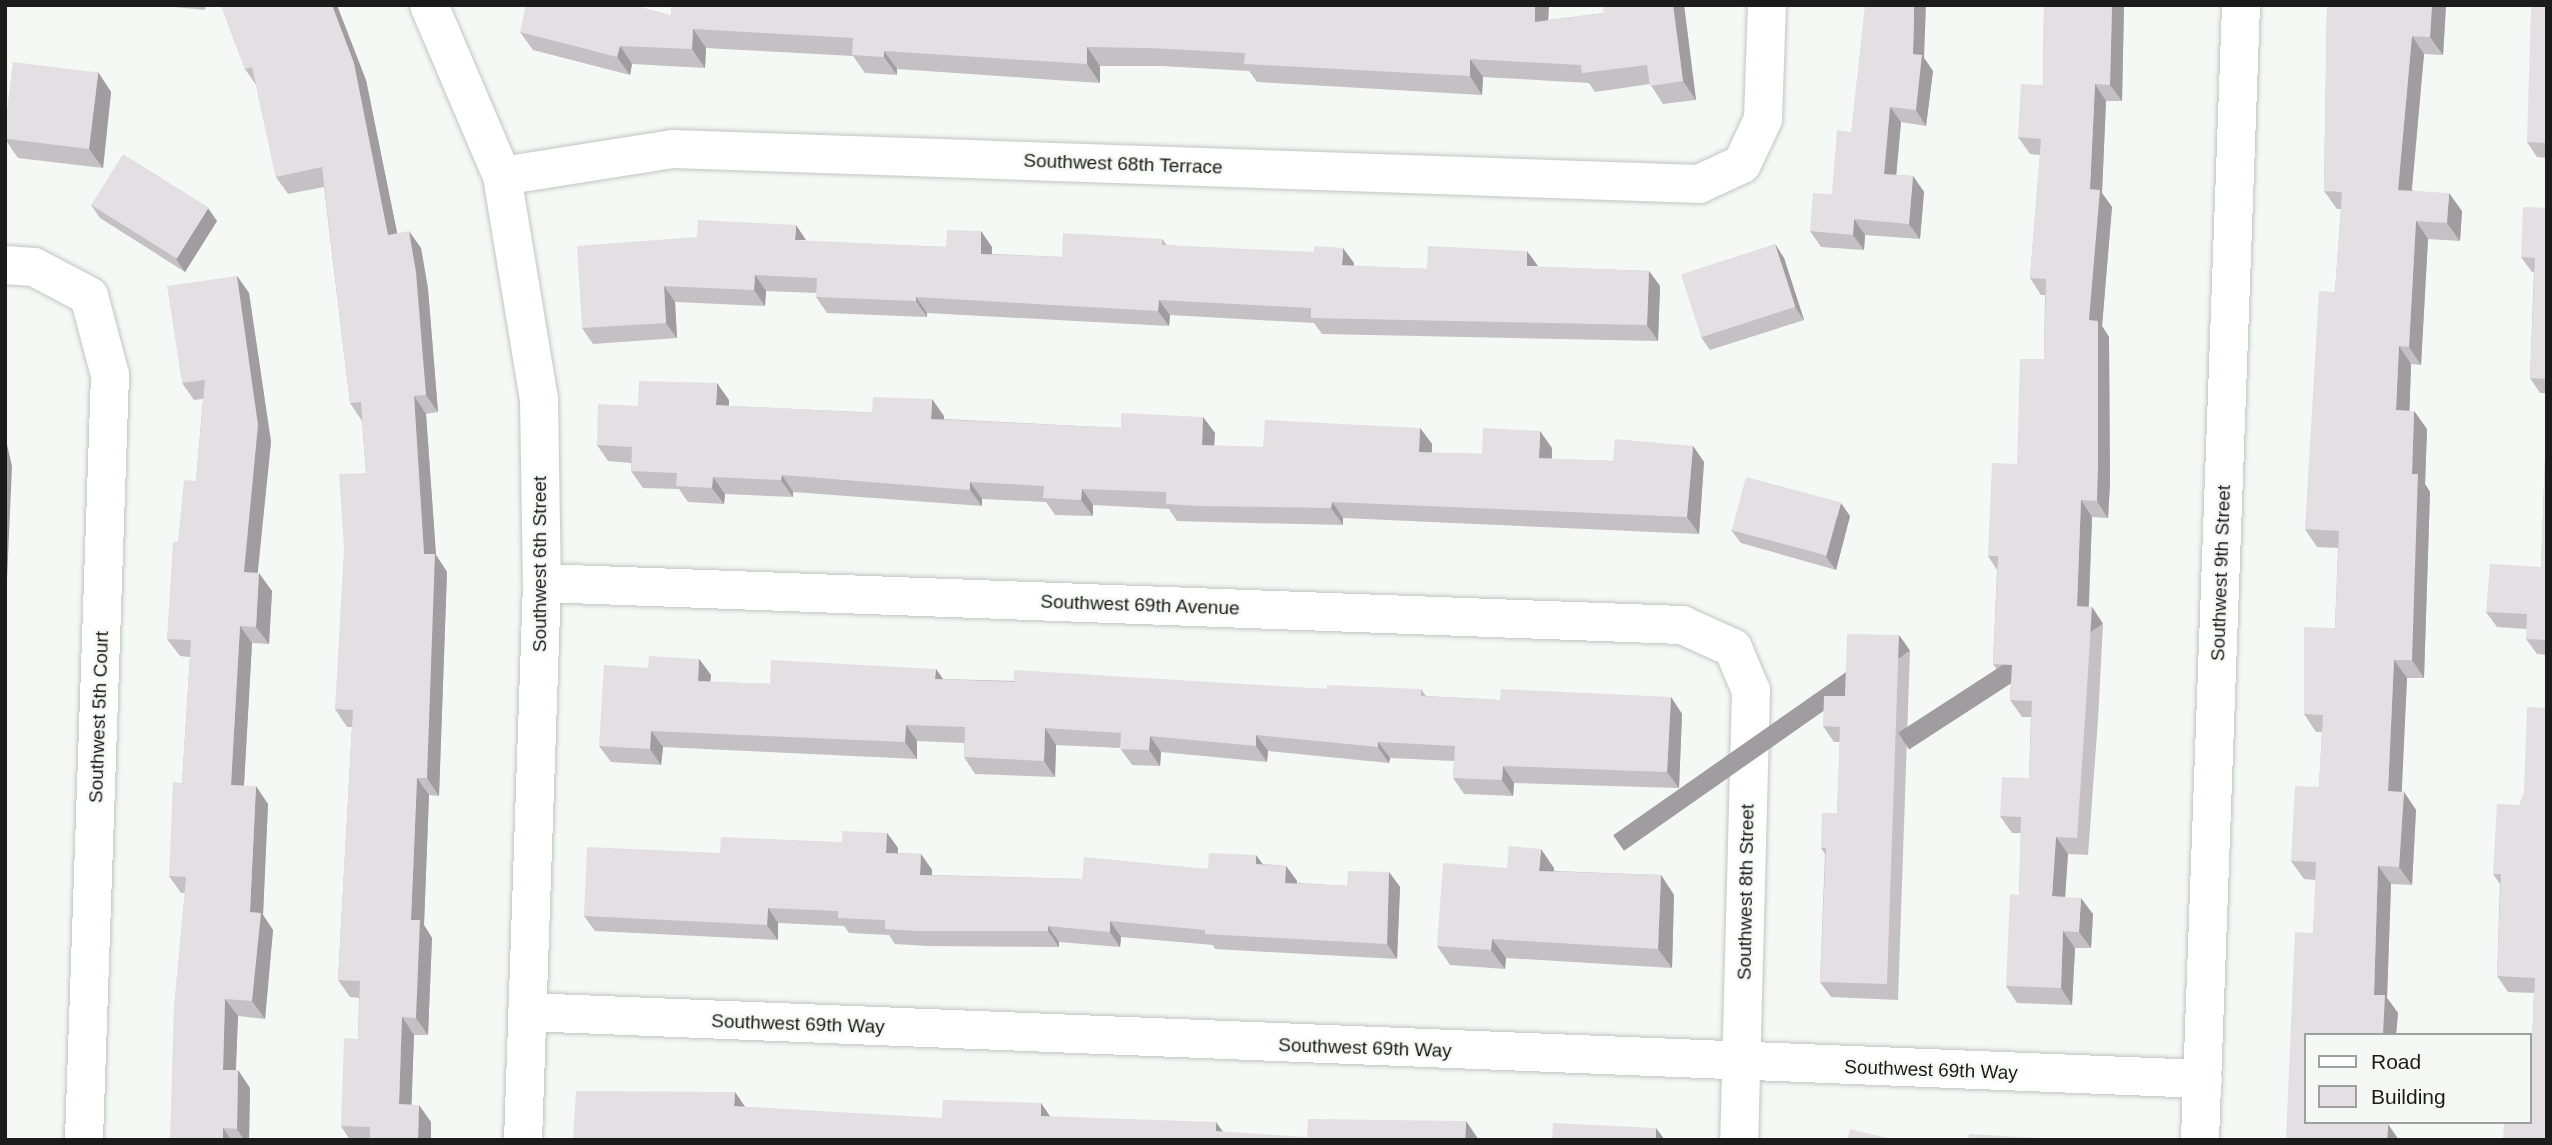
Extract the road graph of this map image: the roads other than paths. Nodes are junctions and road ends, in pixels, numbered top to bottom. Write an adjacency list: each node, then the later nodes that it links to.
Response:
1 (429, 5): 4 (street, Southwest 6th Street)
2 (1767, 5): 4 (street, Southwest 68th Terrace)
3 (2241, 5): 10 (street, Southwest 9th Street)
4 (502, 176): 6 (street, Southwest 6th Street)
5 (5, 265): 11 (street, Southwest 5th Court)
6 (542, 583): 7 (street, Southwest 69th Avenue); 8 (street, Southwest 6th Street)
7 (1733, 648): 9 (street, Southwest 8th Street)
8 (527, 1012): 9 (street, Southwest 69th Way); 12 (street, Southwest 6th Street)
9 (1742, 1064): 10 (street, Southwest 69th Way); 13 (street, Southwest 8th Street)
10 (2203, 1079): 14 (street, Southwest 9th Street)
11 (84, 1140)
12 (523, 1140)
13 (1739, 1140)
14 (2200, 1140)

